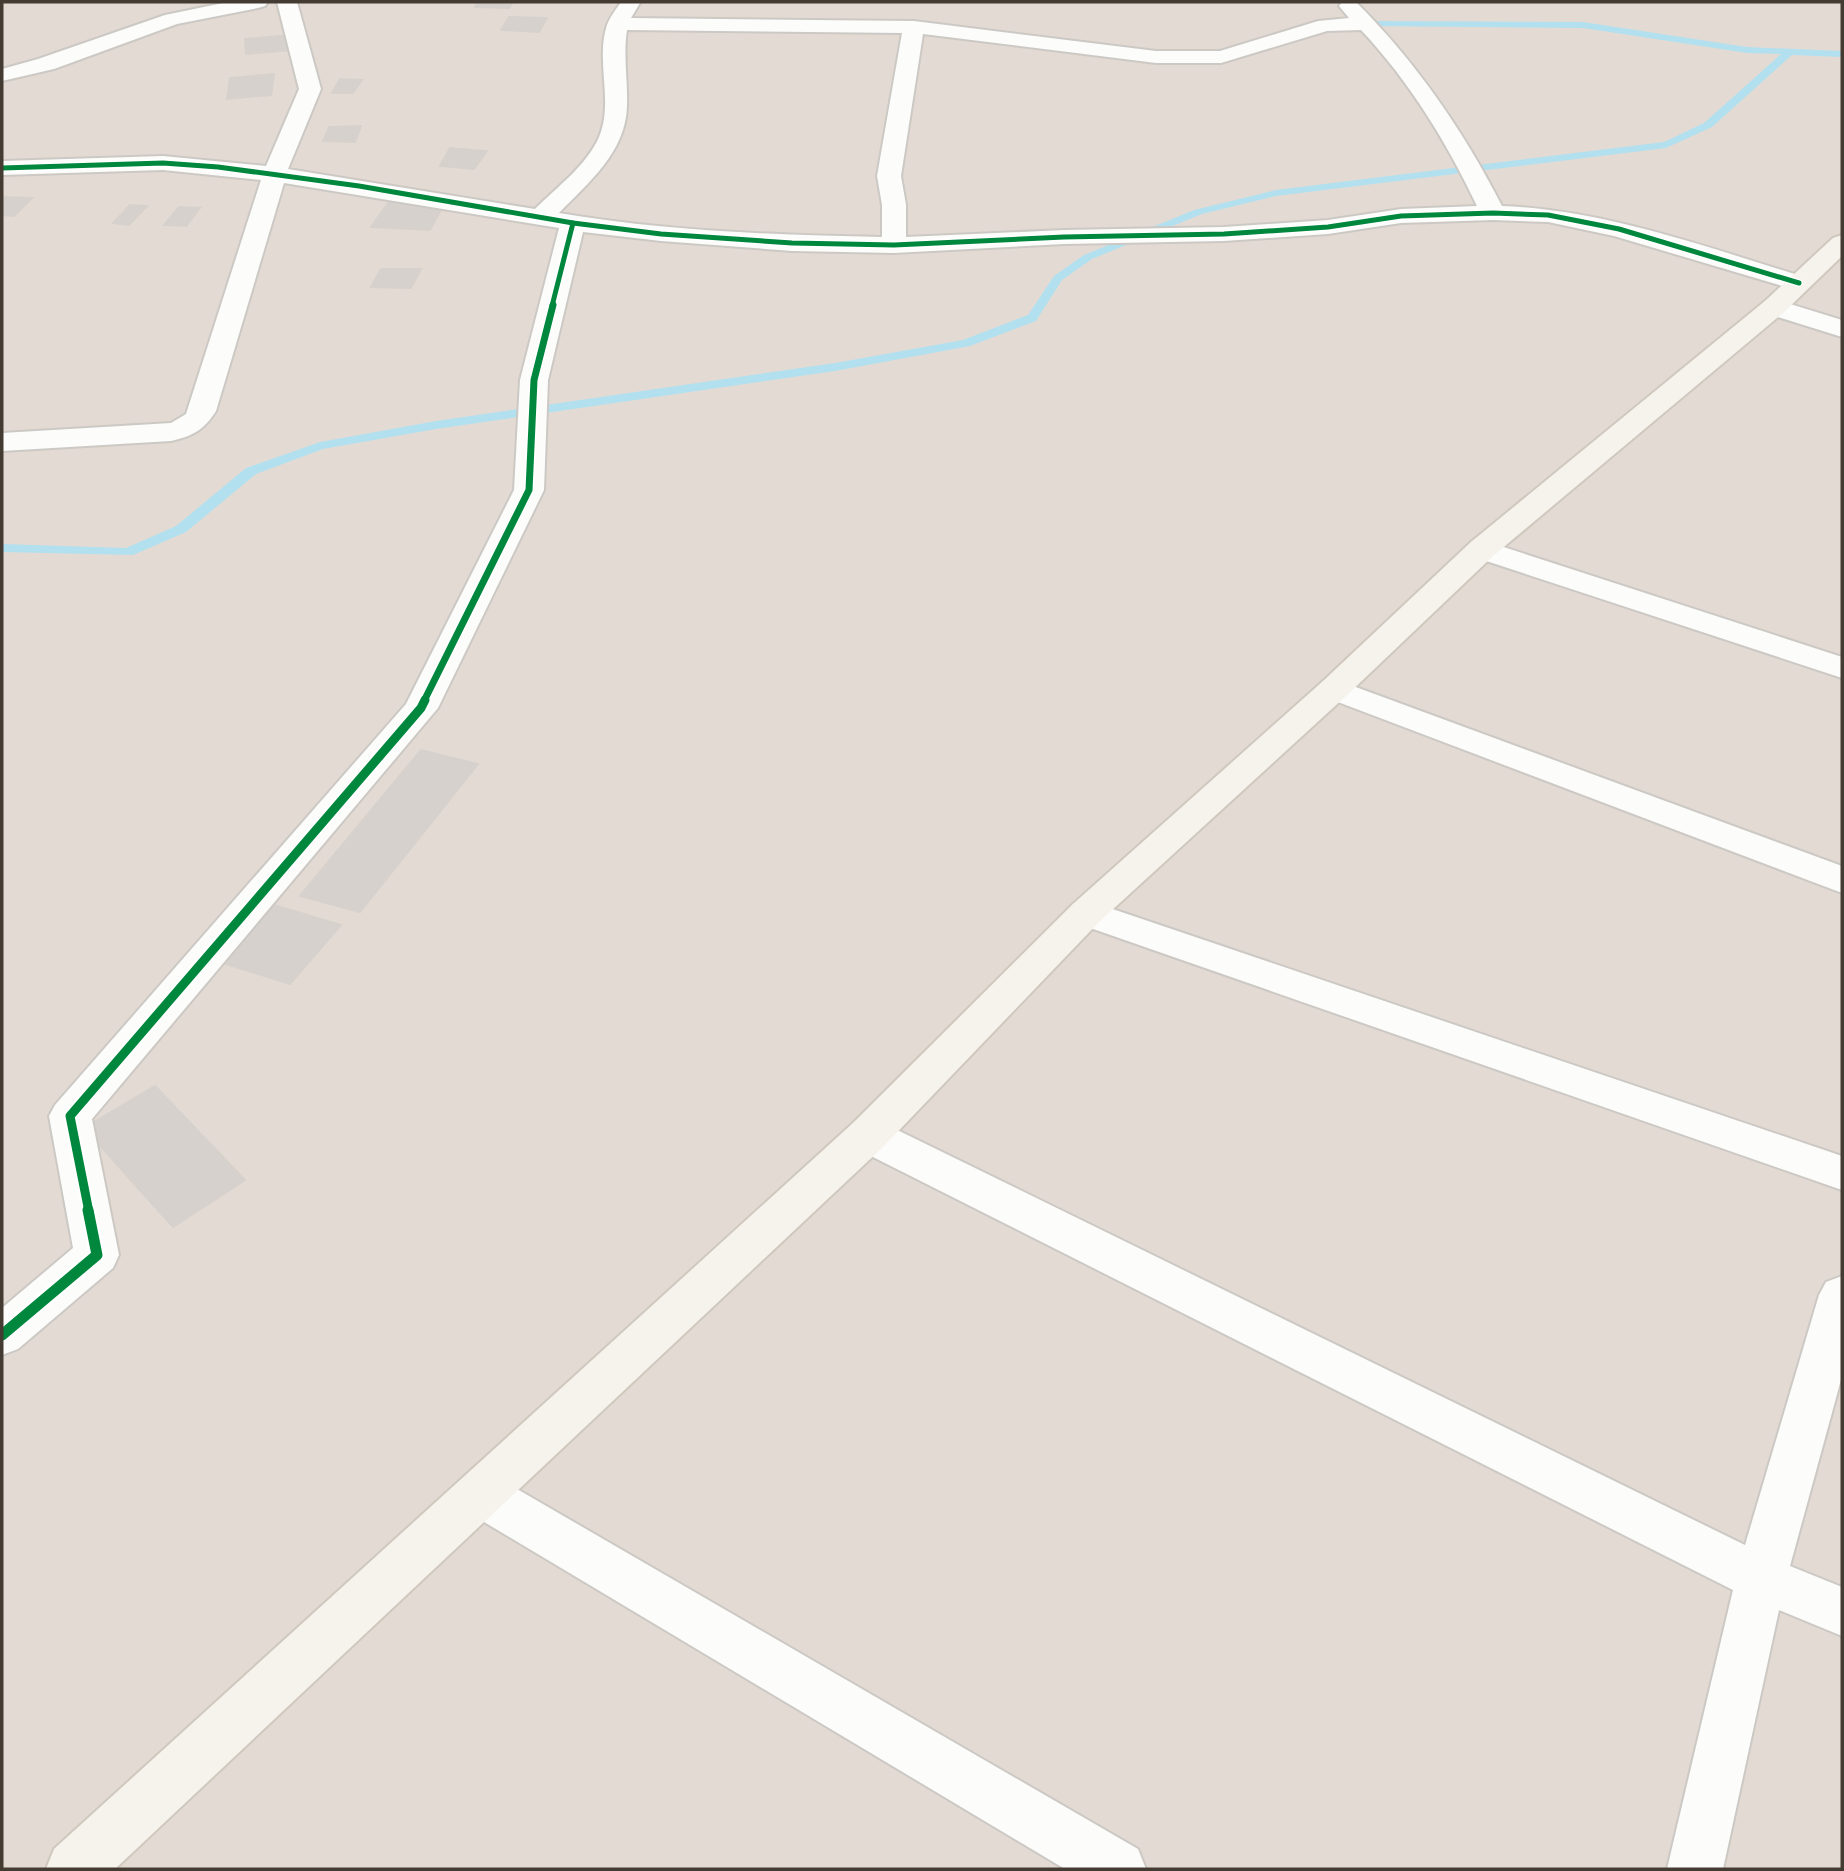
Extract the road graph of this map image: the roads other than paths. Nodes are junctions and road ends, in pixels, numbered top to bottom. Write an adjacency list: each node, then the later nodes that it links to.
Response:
1 (258, 2): 8 (street)
2 (287, 2): 10 (street)
3 (631, 2): 5 (street)
4 (1345, 2): 6 (street)
5 (618, 24): 7 (street); 12 (street)
6 (1368, 24): 7 (street); 11 (street)
7 (914, 27): 14 (street)
8 (2, 75)
9 (2, 168): 10 (street)
10 (274, 175): 12 (street); 17 (street)
11 (1493, 213): 14 (street); 15 (street)
12 (556, 220): 14 (street); 26 (street)
13 (1842, 243): 15 (main road)
14 (894, 245)
15 (1787, 295): 16 (street); 18 (main road)
16 (1842, 329)
17 (2, 442)
18 (1482, 550): 19 (street); 20 (main road)
19 (1842, 668)
20 (1334, 690): 21 (street); 22 (main road)
21 (1842, 880)
22 (1086, 913): 23 (main road); 24 (street)
23 (868, 1135): 27 (main road); 28 (street)
24 (1842, 1172)
25 (1842, 1295): 28 (street)
26 (2, 1335)
27 (481, 1494): 31 (main road); 32 (street)
28 (1761, 1578): 29 (street); 30 (street)
29 (1842, 1612)
30 (1707, 1865)
31 (74, 1869)
32 (1118, 1869)

